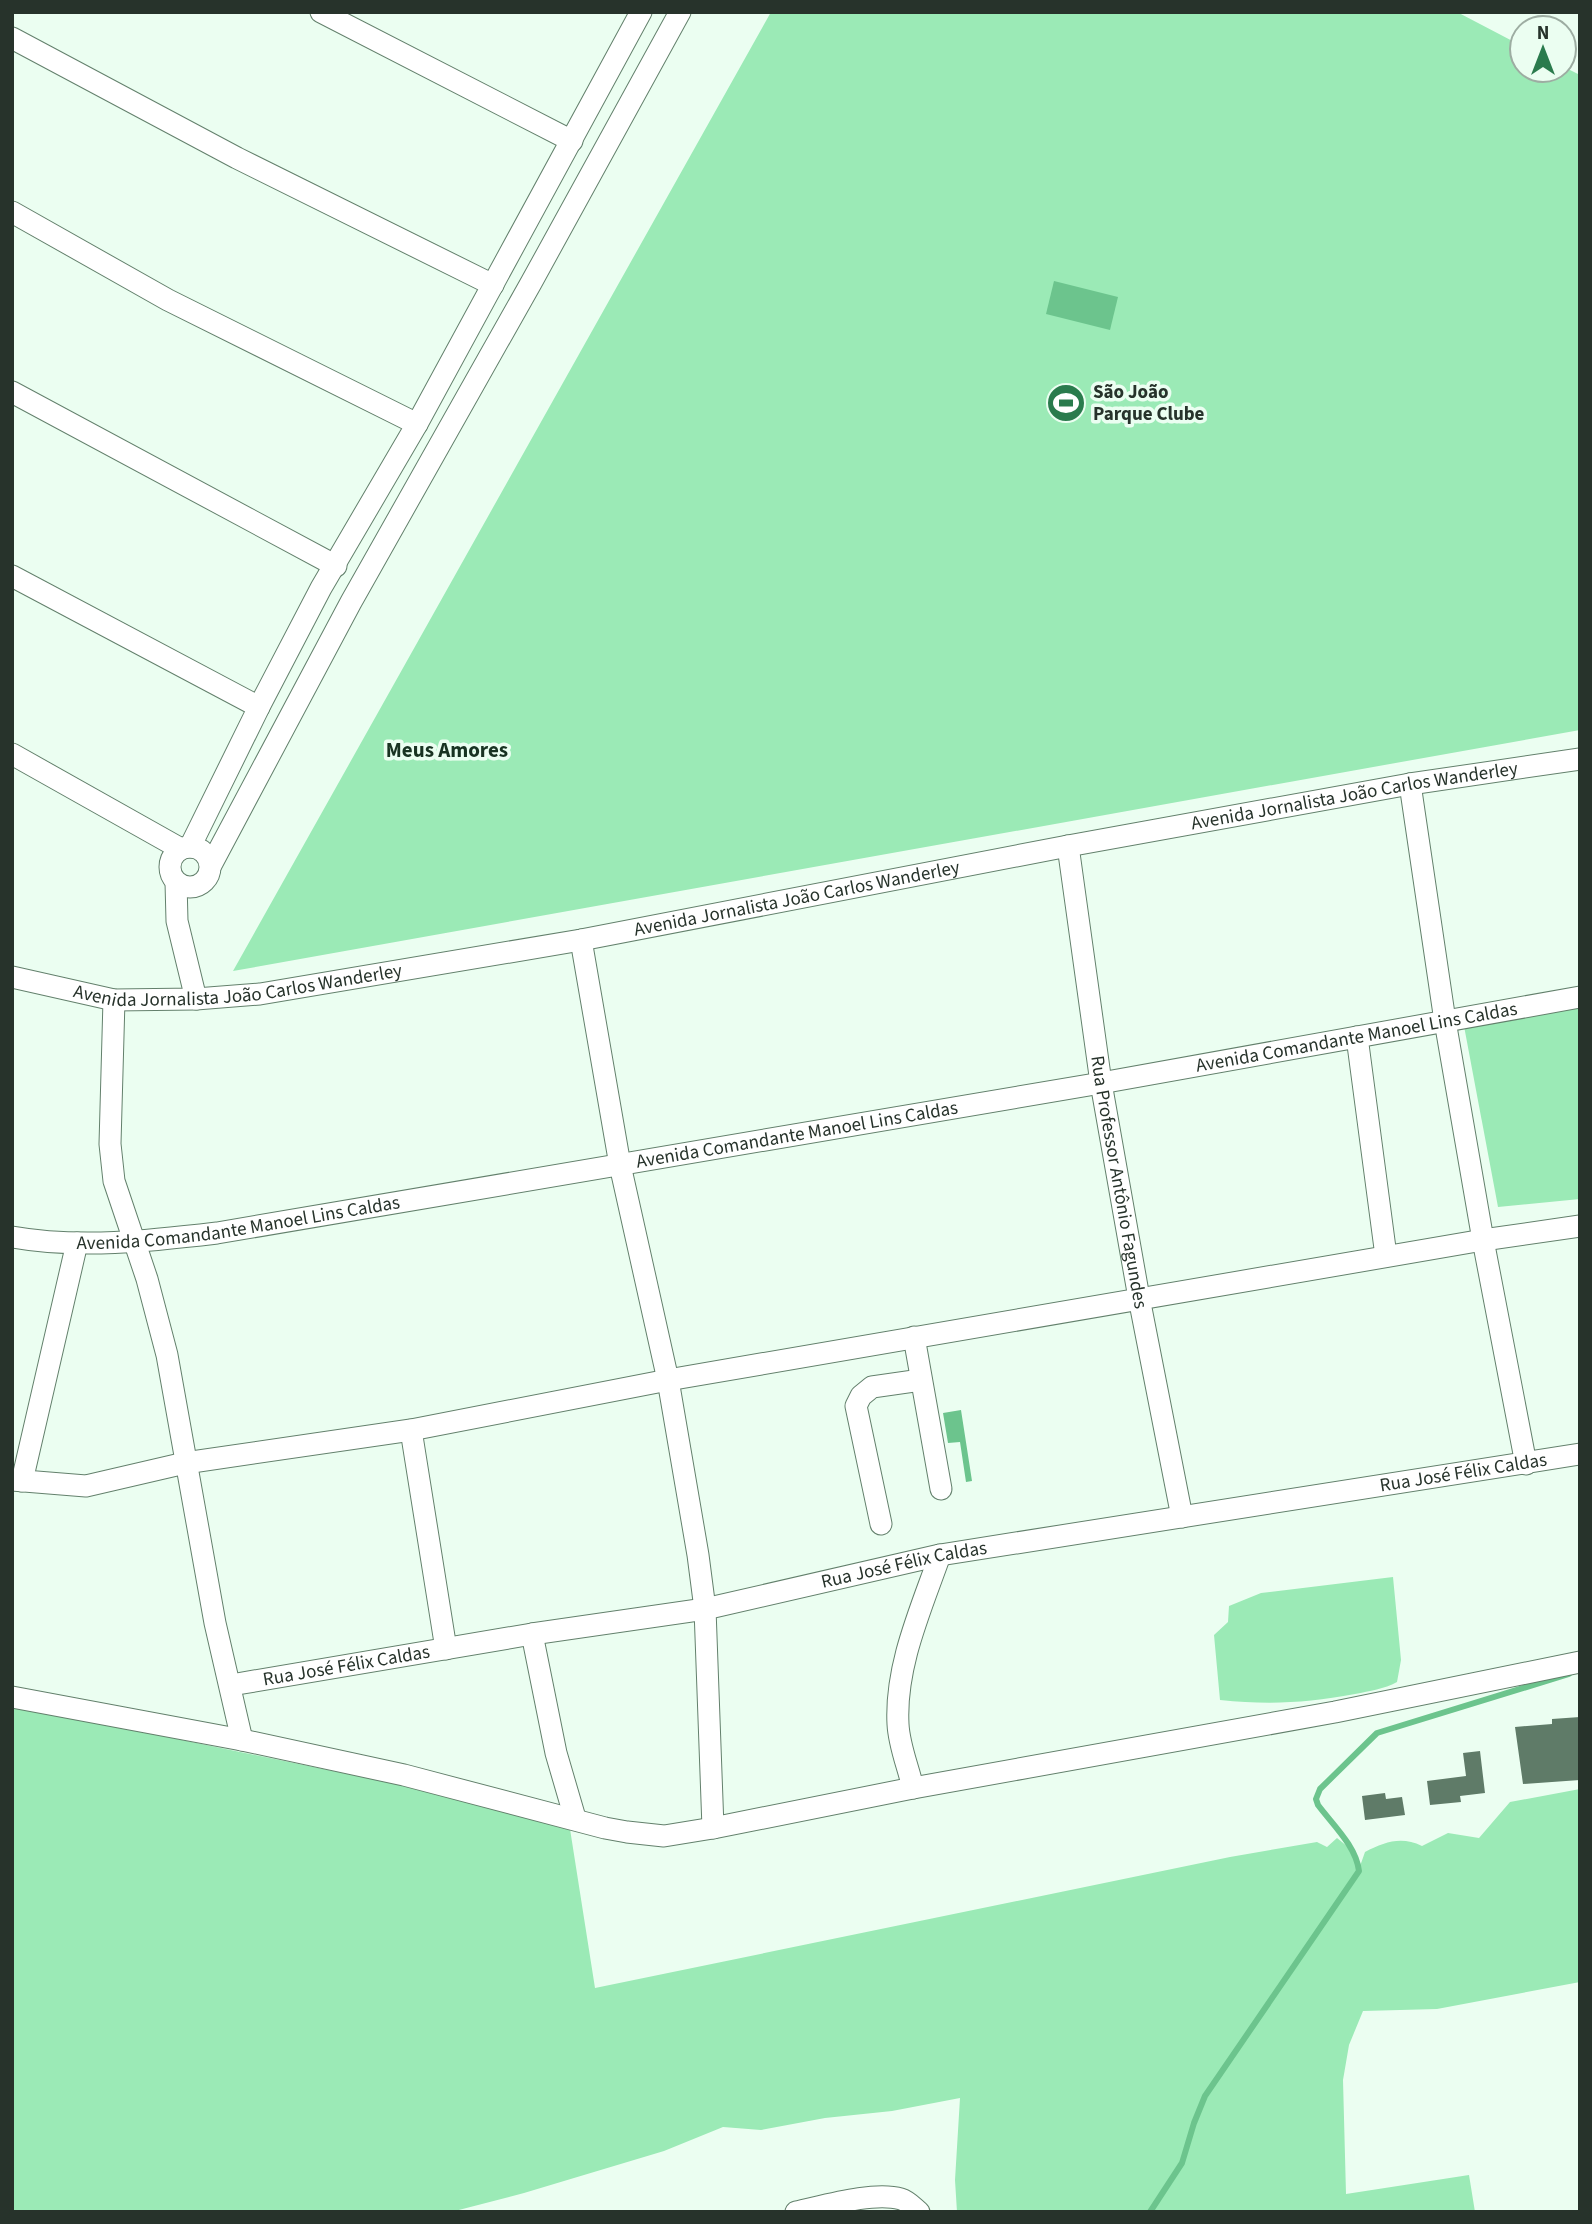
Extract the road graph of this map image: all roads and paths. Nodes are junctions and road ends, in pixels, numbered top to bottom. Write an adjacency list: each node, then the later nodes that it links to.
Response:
1 (321, 12): 6 (street)
2 (680, 12): 5 (street)
3 (638, 18): 5 (street); 6 (street)
4 (12, 38): 9 (street)
5 (667, 38): 8 (street)
6 (572, 141): 9 (street)
7 (12, 212): 12 (street)
8 (531, 284): 9 (street); 10 (street)
9 (493, 285): 10 (street); 12 (street)
10 (511, 317): 14 (street)
11 (12, 392): 15 (street)
12 (417, 424): 13 (street)
13 (349, 543): 14 (street); 15 (street)
14 (375, 561): 18 (street)
15 (336, 566): 17 (street)
16 (12, 576): 19 (street)
17 (321, 588): 18 (street); 19 (street)
18 (351, 602): 25 (street)
19 (259, 707): 24 (street)
20 (12, 754): 24 (street)
21 (1580, 759): 22 (street, Avenida Jornalista João Carlos Wanderley)
22 (1410, 784): 23 (street, Avenida Jornalista João Carlos Wanderley); 32 (street)
23 (1068, 846): 27 (street, Avenida Jornalista João Carlos Wanderley); 34 (street, Rua Professor Antônio Fagundes)
24 (186, 848): 25 (street); 26 (street)
25 (211, 865): 26 (street)
26 (176, 882): 30 (street)
27 (581, 940): 30 (street, Avenida Jornalista João Carlos Wanderley); 35 (street)
28 (12, 977): 31 (street, Avenida Jornalista João Carlos Wanderley)
29 (1580, 998): 32 (street, Avenida Comandante Manoel Lins Caldas)
30 (196, 999): 31 (street, Avenida Jornalista João Carlos Wanderley)
31 (114, 1000): 39 (street)
32 (1445, 1021): 33 (street, Avenida Comandante Manoel Lins Caldas); 38 (street)
33 (1357, 1037): 34 (street, Avenida Comandante Manoel Lins Caldas); 41 (street)
34 (1101, 1083): 35 (street, Avenida Comandante Manoel Lins Caldas); 42 (street, Rua Professor Antônio Fagundes)
35 (620, 1165): 39 (street, Avenida Comandante Manoel Lins Caldas); 44 (street)
36 (1580, 1226): 38 (street)
37 (12, 1237): 40 (street, Avenida Comandante Manoel Lins Caldas)
38 (1483, 1240): 41 (street); 49 (street)
39 (134, 1242): 40 (street, Avenida Comandante Manoel Lins Caldas); 48 (street)
40 (77, 1243): 50 (street)
41 (1386, 1256): 42 (street)
42 (1139, 1298): 43 (street); 52 (street, Rua Professor Antônio Fagundes)
43 (914, 1337): 44 (street); 45 (street)
44 (668, 1380): 46 (street); 55 (street)
45 (921, 1380): 51 (street); 53 (street)
46 (411, 1430): 48 (street); 57 (street)
47 (1580, 1454): 49 (street, Rua José Félix Caldas)
48 (185, 1463): 50 (street); 59 (street)
49 (1526, 1464): 52 (street, Rua José Félix Caldas)
50 (17, 1481)
51 (941, 1489)
52 (1182, 1517): 54 (street, Rua José Félix Caldas)
53 (881, 1524)
54 (940, 1555): 55 (street, Rua José Félix Caldas); 62 (street)
55 (705, 1609): 56 (street, Rua José Félix Caldas); 64 (street)
56 (532, 1634): 57 (street, Rua José Félix Caldas); 63 (street)
57 (446, 1649): 59 (street, Rua José Félix Caldas)
58 (1580, 1662): 62 (street)
59 (230, 1685): 61 (street)
60 (12, 1697): 61 (street)
61 (242, 1740): 63 (street)
62 (913, 1788): 64 (street)
63 (575, 1818): 64 (street)
64 (713, 1828)
65 (796, 2212): 66 (street)
66 (919, 2212)

